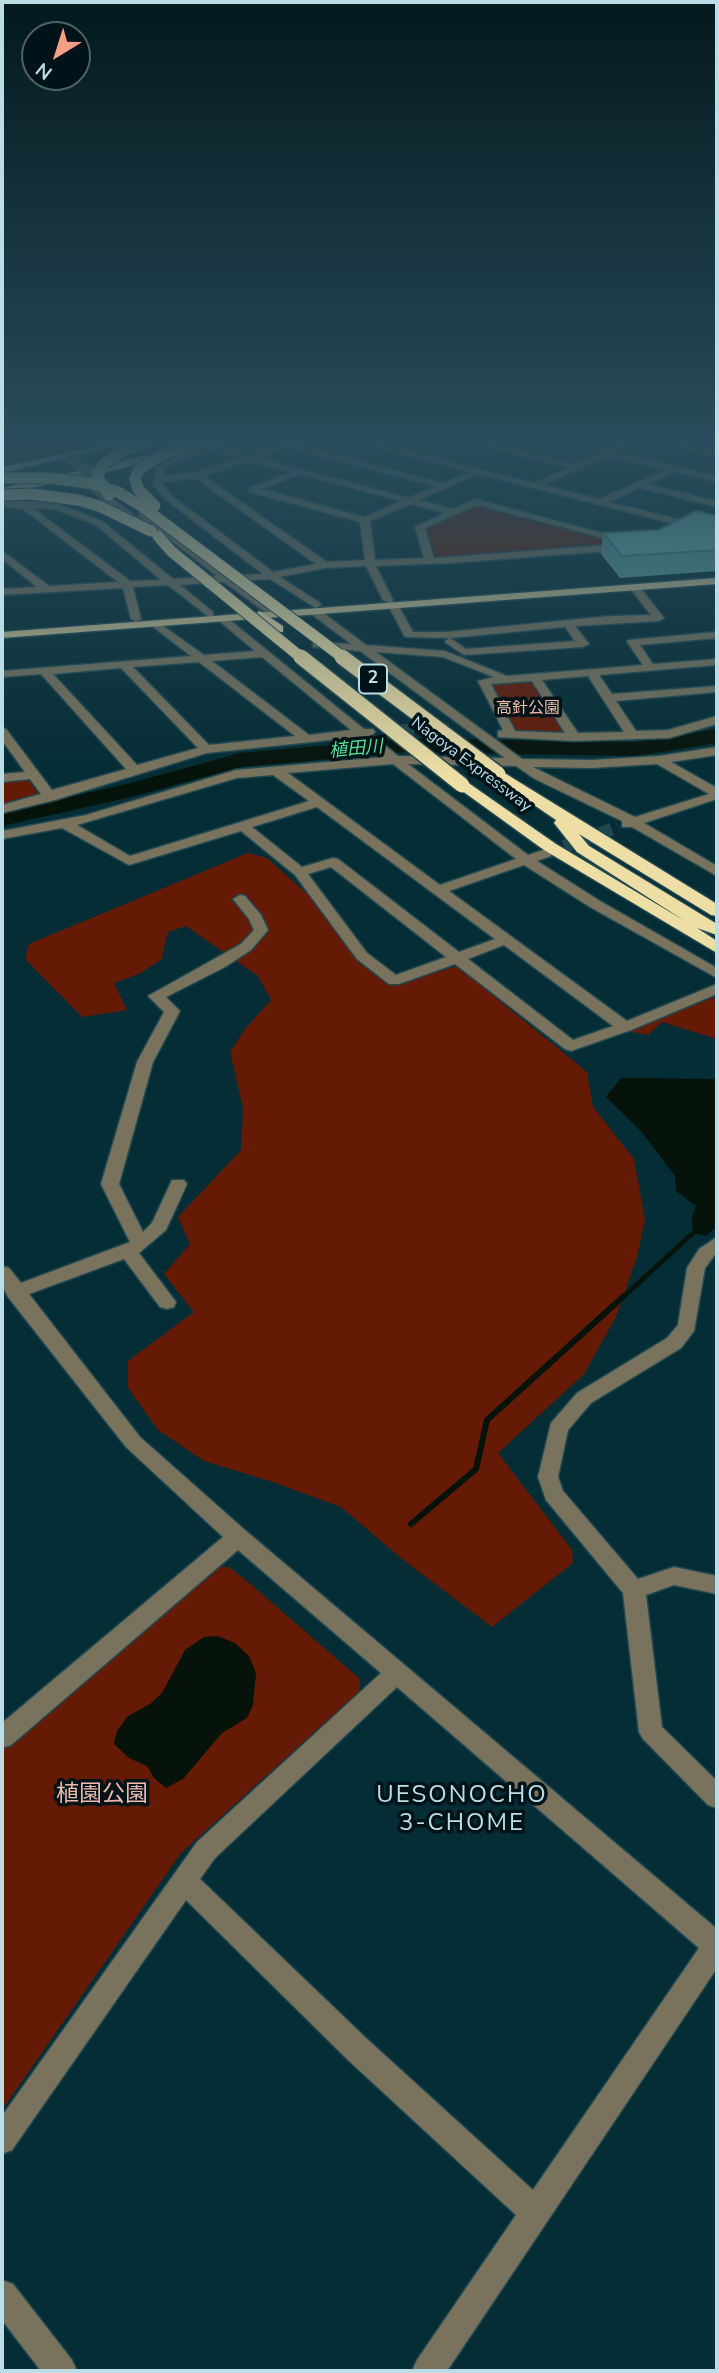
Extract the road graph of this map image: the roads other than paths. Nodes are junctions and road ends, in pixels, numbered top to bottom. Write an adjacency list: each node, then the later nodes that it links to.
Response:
1 (3, 555): 25 (street)
2 (90, 555): 22 (street)
3 (137, 555): 19 (street)
4 (166, 555): 20 (highway, bridge)
5 (185, 555): 20 (street)
6 (196, 555): 20 (highway)
7 (208, 555): 23 (highway, bridge)
8 (218, 555): 23 (highway, bridge)
9 (246, 555): 17 (street)
10 (310, 555): 16 (street)
11 (369, 555): 15 (street)
12 (428, 555): 14 (street)
13 (519, 555): 14 (street)
14 (430, 561): 15 (street)
15 (370, 563): 16 (street); 27 (street)
16 (325, 565): 17 (street)
17 (273, 575): 20 (street); 28 (street)
18 (717, 575): 27 (main road)
19 (169, 581): 20 (street); 22 (street); 30 (street)
20 (219, 581): 29 (street); 72 (highway, Nagoya Expressway / 2, bridge)
21 (717, 581): 24 (main road)
22 (127, 584): 25 (street); 31 (street)
23 (247, 584): 72 (highway, Nagoya Expressway / 2, bridge)
24 (634, 587): 27 (main road); 33 (street)
25 (46, 589): 26 (street)
26 (2, 592)
27 (391, 603): 28 (main road); 37 (street)
28 (315, 608): 29 (main road); 40 (street)
29 (263, 612): 30 (main road); 32 (main road); 72 (highway)
30 (209, 614): 31 (main road)
31 (136, 618): 35 (main road)
32 (222, 619): 34 (main road); 41 (street)
33 (568, 623): 37 (street); 37 (street)
34 (156, 624): 36 (main road); 42 (street)
35 (2, 629)
36 (2, 635)
37 (446, 635)
38 (717, 635): 45 (street)
39 (317, 645): 40 (street)
40 (362, 648): 50 (street); 59 (street)
41 (263, 653): 42 (street); 58 (street)
42 (202, 658): 44 (street); 62 (street)
43 (717, 662): 45 (street)
44 (124, 665): 46 (street); 63 (street)
45 (650, 667): 47 (street)
46 (44, 671): 48 (street); 69 (street)
47 (591, 671): 49 (street); 52 (street)
48 (2, 674)
49 (536, 677): 50 (street); 61 (street)
50 (506, 678): 57 (street)
51 (717, 689): 52 (street)
52 (609, 698): 60 (street)
53 (717, 720): 60 (street)
54 (450, 730): 59 (street)
55 (382, 731): 58 (street)
56 (2, 732): 70 (street)
57 (511, 734): 59 (street); 61 (street)
58 (366, 736): 62 (street); 65 (street)
59 (480, 736): 67 (street)
60 (633, 736): 61 (street)
61 (574, 737)
62 (306, 739): 63 (street)
63 (205, 749): 69 (street)
64 (717, 751): 66 (street)
65 (394, 758): 67 (street); 68 (street); 84 (street)
66 (659, 760): 67 (street); 73 (street)
67 (517, 761): 79 (street)
68 (275, 770): 75 (street); 78 (street)
69 (135, 771): 74 (street)
70 (34, 775): 71 (street); 74 (street)
71 (2, 778)
72 (479, 780): 77 (highway, Nagoya Expressway / 2); 83 (highway, Nagoya Expressway / 2)
73 (717, 794): 79 (street)
74 (50, 797): 76 (street)
75 (320, 803): 80 (street); 87 (street)
76 (2, 809)
77 (555, 813): 88 (highway); 90 (highway); 91 (highway, 2); 92 (highway); 93 (highway)
78 (62, 822): 80 (street); 82 (street)
79 (634, 822): 81 (street); 86 (street)
80 (243, 826): 85 (street)
81 (618, 827)
82 (2, 835)
83 (548, 850): 84 (street); 95 (highway, Nagoya Expressway / 2)
84 (526, 860): 87 (street); 97 (street)
85 (300, 872): 96 (street); 96 (street)
86 (717, 872)
87 (439, 890): 94 (street)
88 (717, 896)
89 (240, 899): 102 (street)
90 (717, 904)
91 (717, 911)
92 (717, 919)
93 (717, 927)
94 (505, 940): 96 (street); 99 (street)
95 (717, 948)
96 (456, 957): 99 (street)
97 (717, 974)
98 (717, 989): 99 (street)
99 (625, 1027)
100 (178, 1184): 102 (street)
101 (717, 1243): 108 (street)
102 (134, 1248): 104 (street); 105 (street)
103 (2, 1272): 104 (street)
104 (15, 1292): 106 (street)
105 (167, 1302)
106 (238, 1537): 109 (street); 110 (street)
107 (717, 1585): 108 (street)
108 (634, 1590): 111 (street)
109 (396, 1674): 112 (street); 113 (street)
110 (2, 1737)
111 (717, 1797)
112 (184, 1881): 114 (street); 115 (street)
113 (717, 1946): 115 (street)
114 (2, 2140)
115 (536, 2213): 118 (street)
116 (2, 2295): 117 (street)
117 (61, 2371)
118 (428, 2371)

